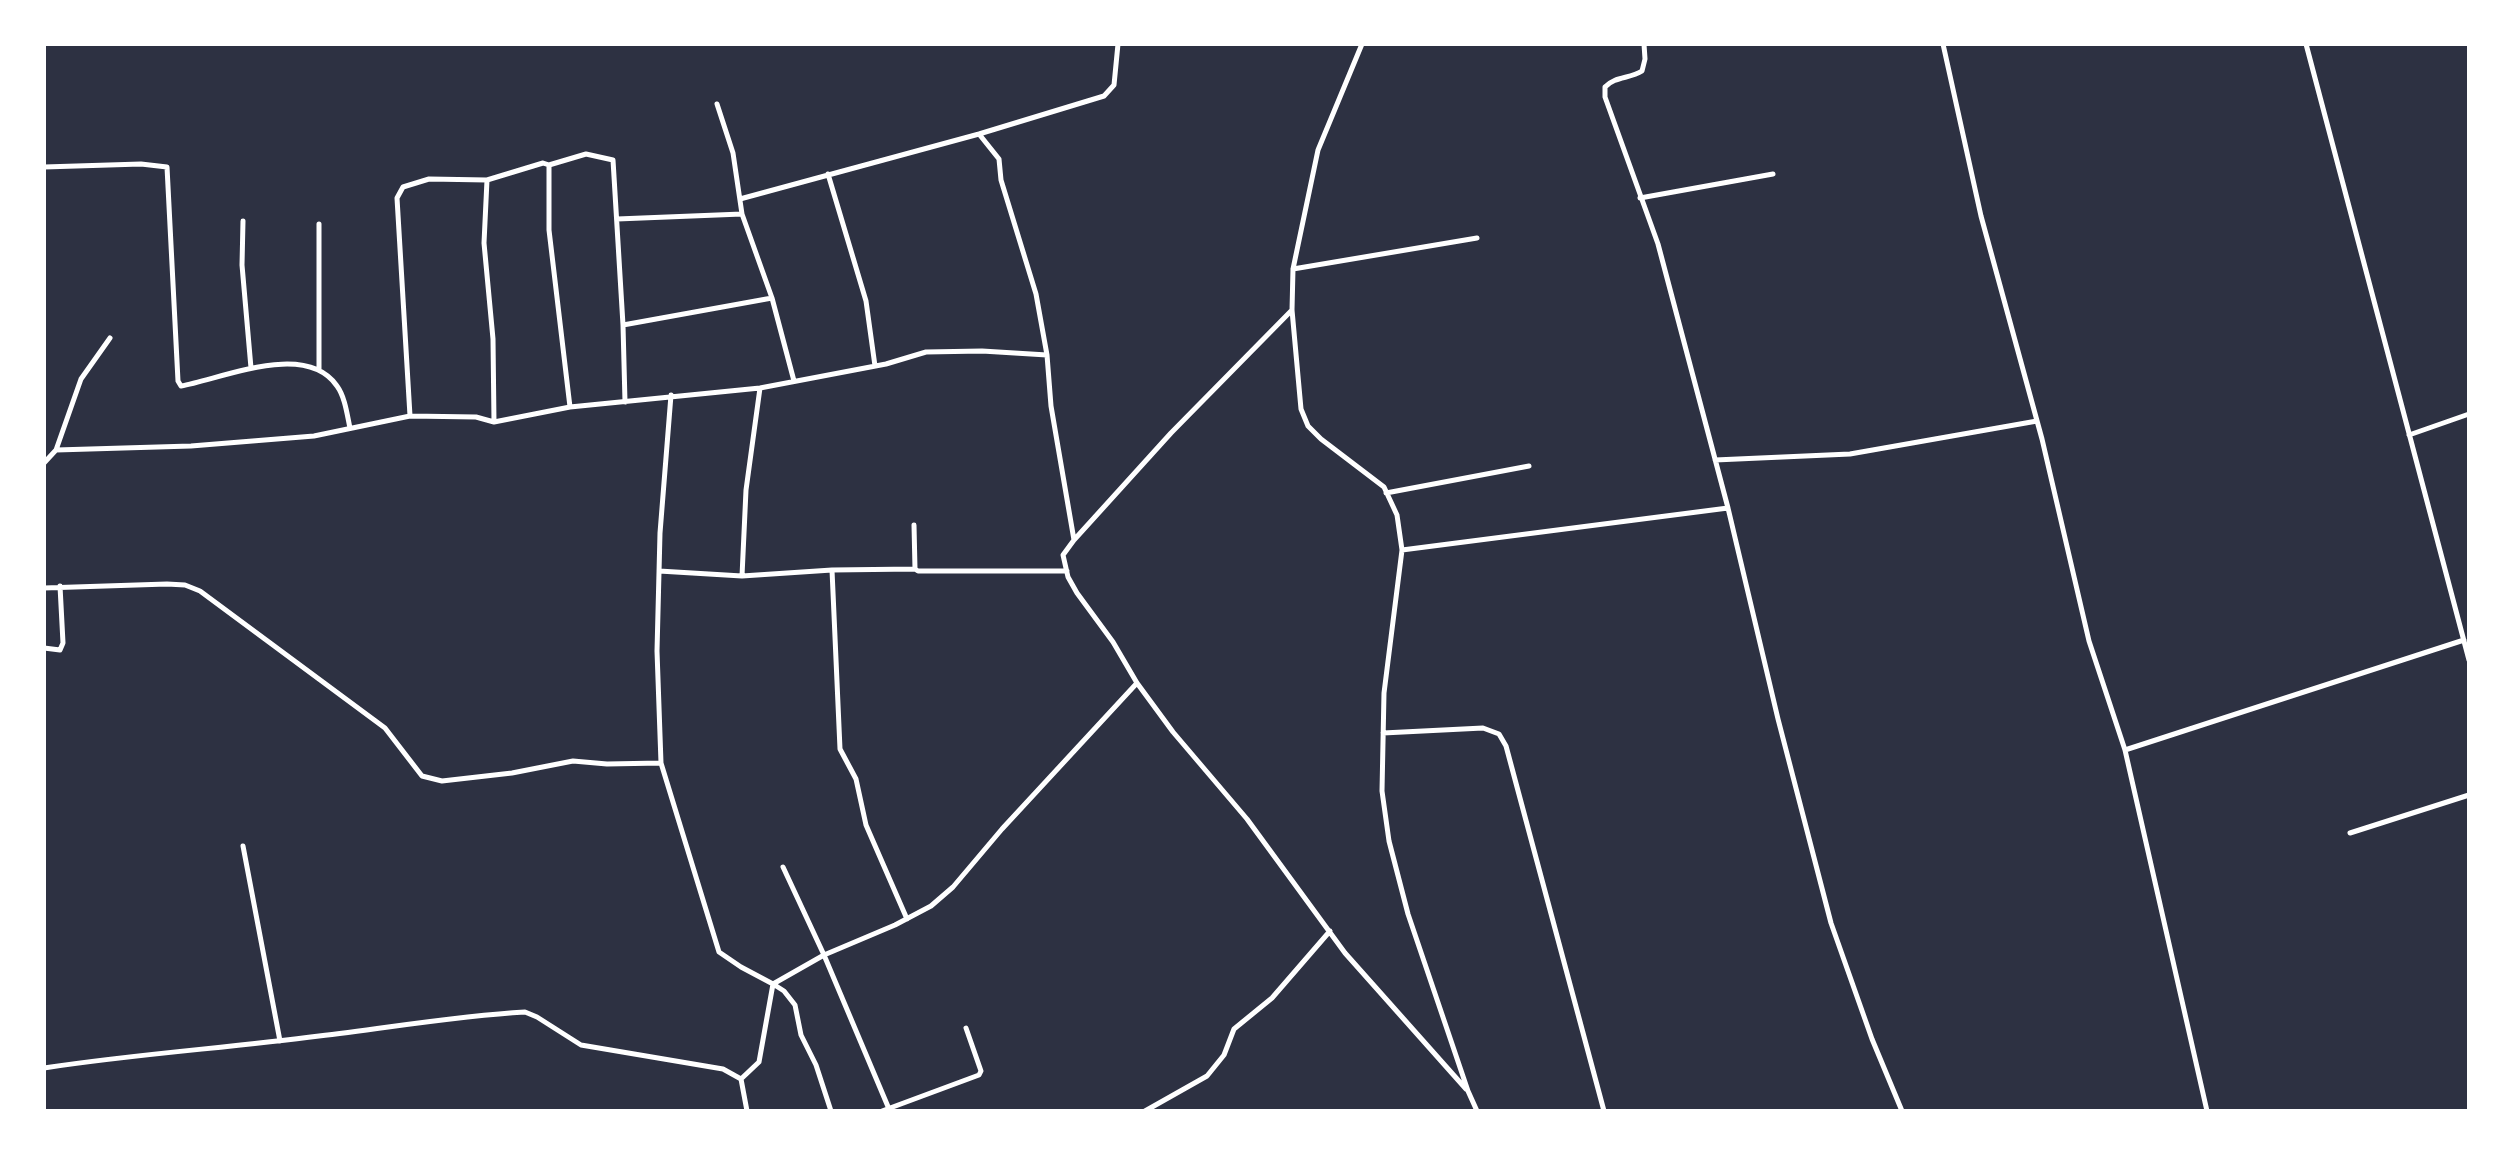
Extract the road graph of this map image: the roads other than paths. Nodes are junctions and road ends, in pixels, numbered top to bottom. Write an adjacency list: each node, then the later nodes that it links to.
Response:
1 (1118, 44): 7 (street)
2 (1362, 44): 20 (street)
3 (1644, 44): 14 (street)
4 (1942, 44): 36 (street)
5 (2306, 44): 39 (street)
6 (717, 104): 13 (street)
7 (979, 134): 10 (street); 25 (street)
8 (549, 165): 12 (street); 16 (street); 33 (street)
9 (44, 167): 27 (street)
10 (828, 174): 13 (street); 26 (street)
11 (1773, 174): 14 (street)
12 (487, 180): 35 (street); 37 (street)
13 (740, 198): 15 (street)
14 (1640, 198): 41 (street)
15 (742, 214): 16 (street); 21 (street)
16 (617, 219): 23 (street)
17 (243, 221): 27 (street)
18 (319, 225): 28 (street)
19 (1476, 238): 20 (street)
20 (1293, 269): 22 (street)
21 (772, 298): 23 (street); 29 (street)
22 (1292, 310): 44 (street); 47 (street)
23 (623, 325): 32 (street)
24 (110, 338): 40 (street)
25 (1047, 355): 26 (street); 47 (street)
26 (875, 366): 29 (street)
27 (251, 368): 28 (street)
28 (319, 370): 38 (street)
29 (794, 381): 30 (street)
30 (760, 388): 31 (street); 53 (street)
31 (671, 396): 32 (street); 51 (street)
32 (625, 401): 33 (street)
33 (570, 407): 37 (street)
34 (2469, 414): 39 (street)
35 (410, 416): 37 (street); 38 (street)
36 (2037, 421): 41 (street); 61 (street)
37 (494, 422)
38 (350, 428): 40 (street)
39 (2409, 435): 56 (street)
40 (56, 450): 42 (street)
41 (1715, 460): 45 (street)
42 (44, 463)
43 (1529, 466): 44 (street)
44 (1386, 493): 48 (street)
45 (1728, 508): 48 (street); 84 (street)
46 (914, 525): 49 (street)
47 (1074, 540): 52 (street)
48 (1402, 550): 60 (street)
49 (915, 569): 50 (street); 52 (street)
50 (832, 570): 53 (street); 67 (street)
51 (659, 571): 53 (street); 62 (street)
52 (1067, 571): 59 (street)
53 (742, 576)
54 (60, 586): 55 (street); 57 (street); 62 (street)
55 (44, 588)
56 (2464, 640): 58 (street); 61 (street)
57 (44, 648)
58 (2469, 660)
59 (1137, 683): 67 (street); 68 (street)
60 (1383, 733): 75 (street); 83 (street)
61 (2125, 750): 85 (street)
62 (661, 763): 70 (street)
63 (2469, 795): 64 (street)
64 (2350, 832)
65 (243, 846): 72 (street)
66 (783, 867): 69 (street)
67 (907, 919): 69 (street)
68 (1330, 931): 75 (street); 80 (street)
69 (824, 955): 70 (street); 77 (street)
70 (773, 984): 74 (street); 79 (street)
71 (966, 1028): 77 (street)
72 (280, 1041): 73 (street); 74 (street)
73 (44, 1068)
74 (741, 1079): 78 (street)
75 (1468, 1091): 76 (street)
76 (1473, 1103): 81 (street); 82 (street)
77 (886, 1110)
78 (747, 1111)
79 (831, 1111)
80 (1145, 1111)
81 (1470, 1111)
82 (1477, 1111)
83 (1604, 1111)
84 (1902, 1111)
85 (2207, 1111)

